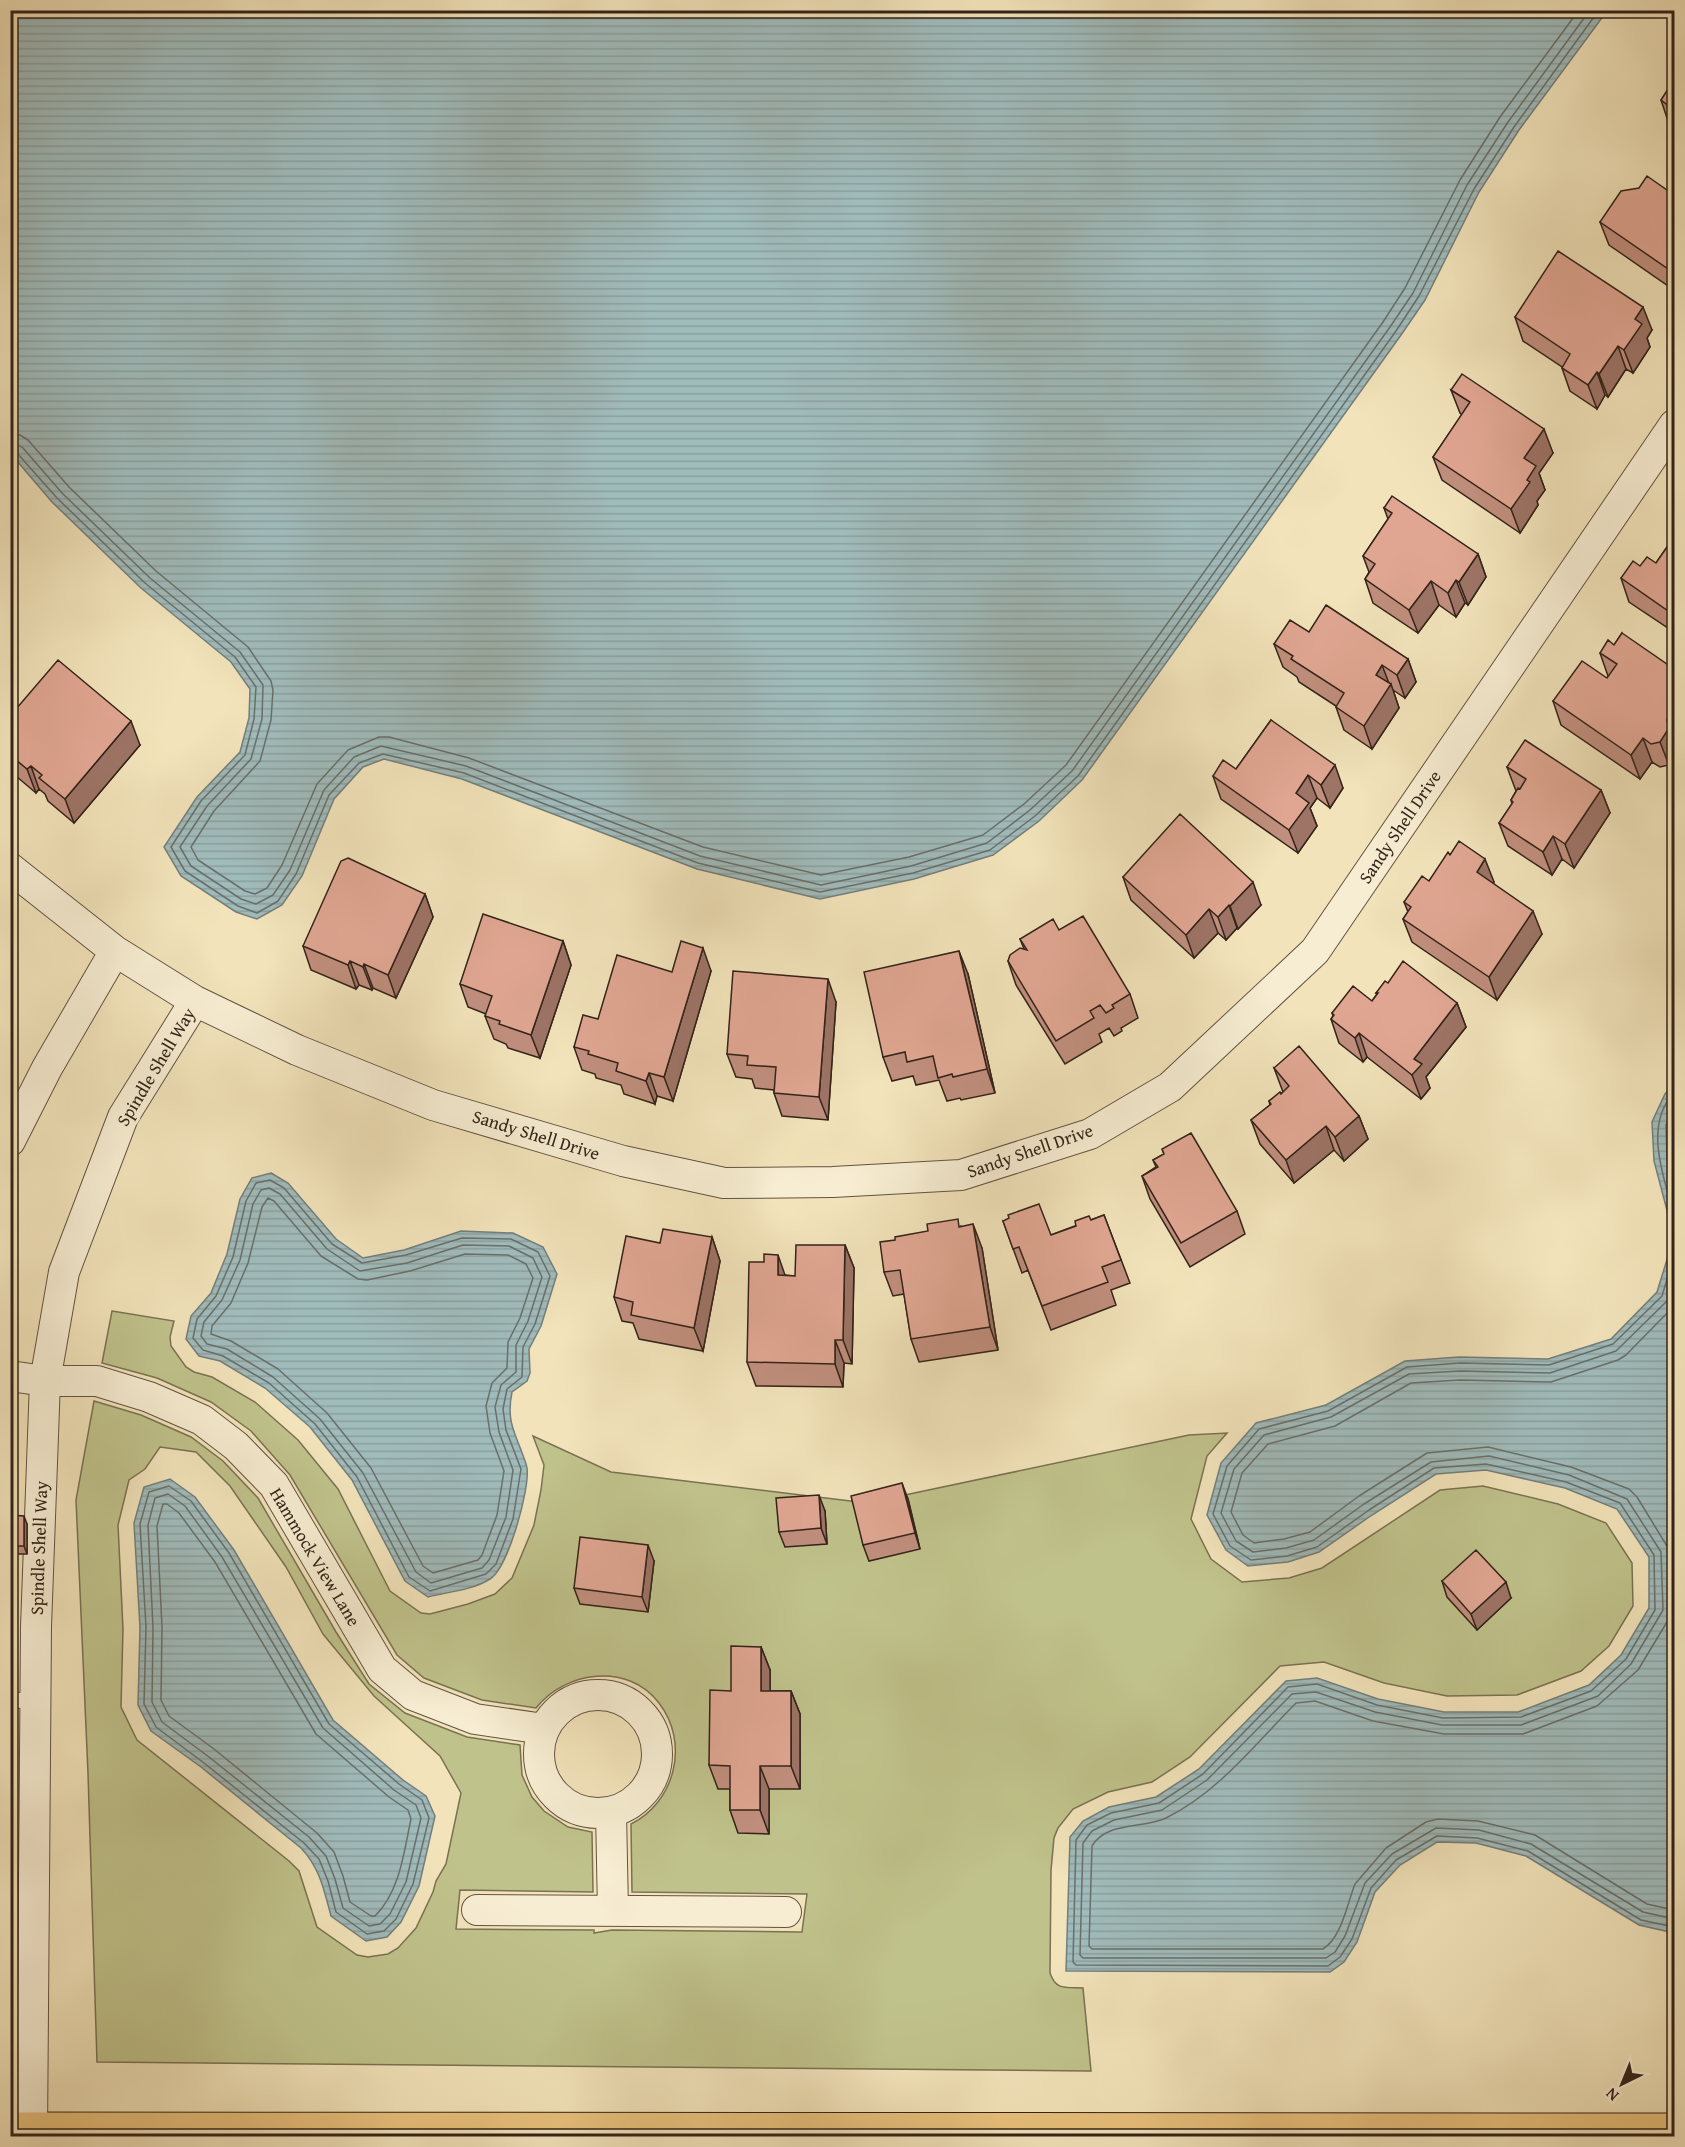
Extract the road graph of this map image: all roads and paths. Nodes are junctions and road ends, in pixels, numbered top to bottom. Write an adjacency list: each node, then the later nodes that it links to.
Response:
1 (1674, 425): 4 (street, Sandy Shell Drive)
2 (10, 868): 3 (street, Sandy Shell Drive)
3 (115, 951): 4 (street, Sandy Shell Drive); 5 (street)
4 (195, 1001): 7 (street, Spindle Shell Way)
5 (10, 1141)
6 (10, 1376): 7 (street, Hammock View Lane)
7 (45, 1381): 8 (street, Spindle Shell Way); 9 (street, Hammock View Lane)
8 (23, 1700): 15 (street, Spindle Shell Way)
9 (544, 1729): 10 (street); 10 (street)
10 (611, 1812): 12 (street)
11 (477, 1910): 12 (street)
12 (612, 1911): 13 (street)
13 (786, 1912)
14 (1674, 2130): 15 (main road)
15 (25, 2131)

